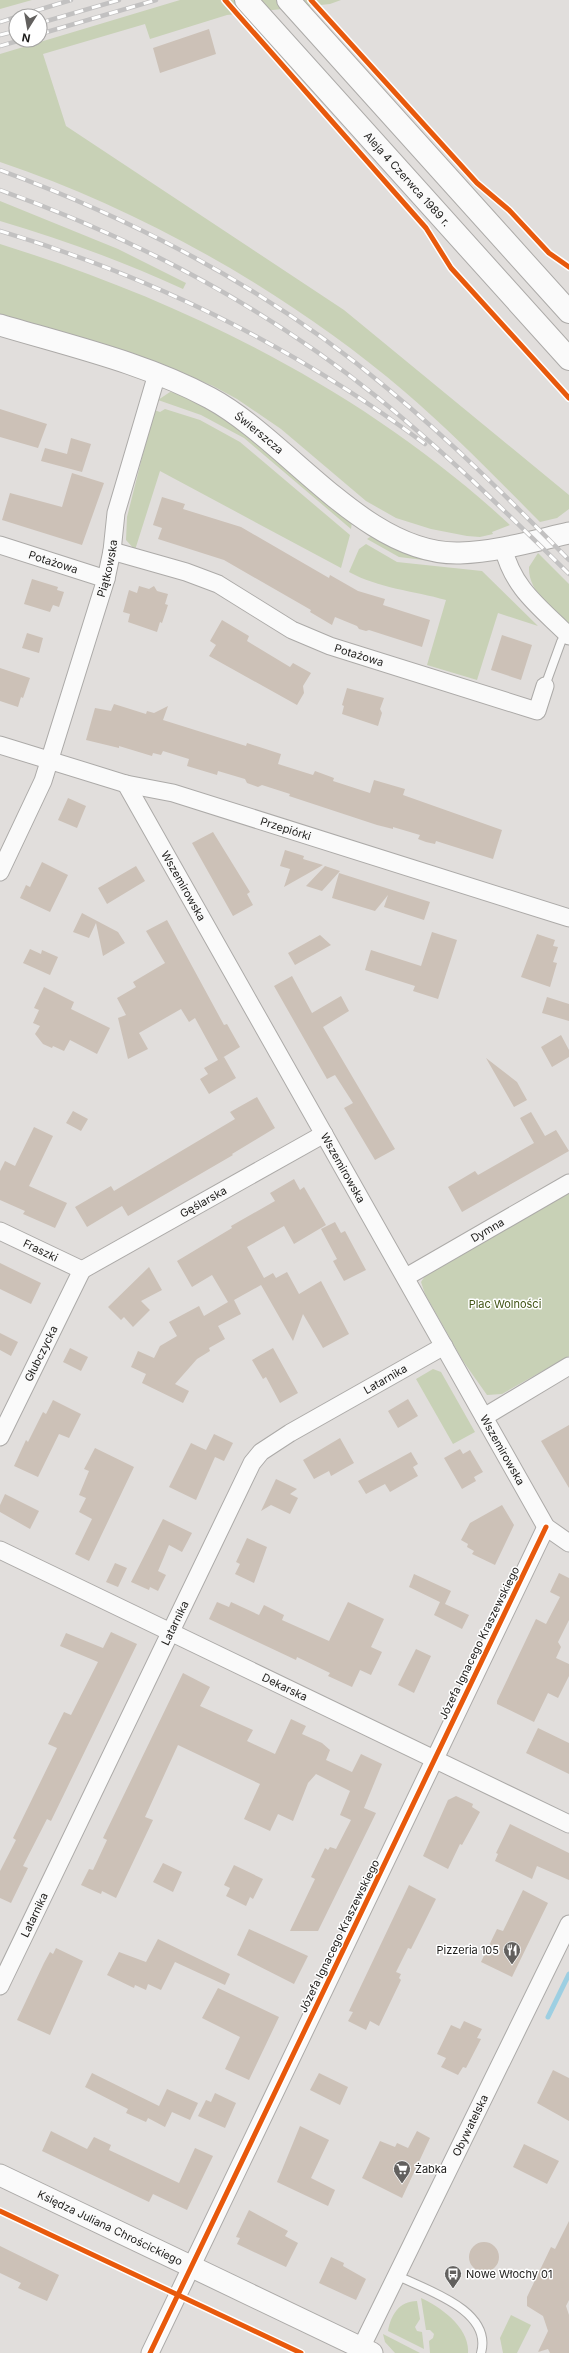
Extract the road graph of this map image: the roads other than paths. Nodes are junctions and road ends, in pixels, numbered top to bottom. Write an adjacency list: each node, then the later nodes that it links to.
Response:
1 (246, 0): 5 (main road, Aleja 4 Czerwca 1989 r.)
2 (288, 0): 3 (main road)
3 (569, 312)
4 (0, 325): 6 (street, Świerszcza)
5 (569, 359)
6 (157, 374): 9 (street, Świerszcza); 10 (street, Piątkowska)
7 (568, 534): 9 (street, Świerszcza)
8 (0, 545): 11 (street, Potażowa)
9 (503, 547): 12 (street)
10 (112, 550): 11 (street, Piątkowska); 13 (street, Potażowa)
11 (106, 579): 15 (street, Piątkowska)
12 (568, 635): 13 (lane, Potażowa)
13 (545, 686)
14 (0, 745): 15 (street, Przepiórki)
15 (49, 761): 16 (street, Przepiórki); 17 (street, Piątkowska)
16 (126, 784): 18 (street, Przepiórki); 19 (street, Wszemirowska)
17 (0, 872)
18 (569, 918)
19 (324, 1134): 22 (street, Gęślarska); 23 (street, Wszemirowska)
20 (569, 1183): 23 (street, Dymna)
21 (0, 1231): 22 (street, Fraszki)
22 (82, 1270): 27 (street, Głubczycka)
23 (406, 1277): 24 (street, Wszemirowska)
24 (444, 1346): 26 (street, Wszemirowska); 31 (street, Latarnika)
25 (569, 1366): 26 (street)
26 (484, 1417): 28 (street, Wszemirowska)
27 (0, 1437)
28 (546, 1527): 29 (street, Wszemirowska); 32 (street, Józefa Ignacego Kraszewskiego)
29 (569, 1543)
30 (0, 1550): 31 (street, Dekarska)
31 (171, 1631): 32 (street, Dekarska); 35 (street, Latarnika)
32 (435, 1758): 33 (street, Dekarska); 37 (street, Józefa Ignacego Kraszewskiego)
33 (569, 1824)
34 (569, 1924): 38 (street, Obywatelska)
35 (0, 1986)
36 (0, 2175): 37 (street, Księdza Juliana Chrościckiego)
37 (191, 2266): 39 (street, Księdza Juliana Chrościckiego); 40 (street, Józefa Ignacego Kraszewskiego)
38 (396, 2275): 39 (street, Obywatelska); 41 (lane)
39 (366, 2351)
40 (150, 2353)
41 (482, 2353)

